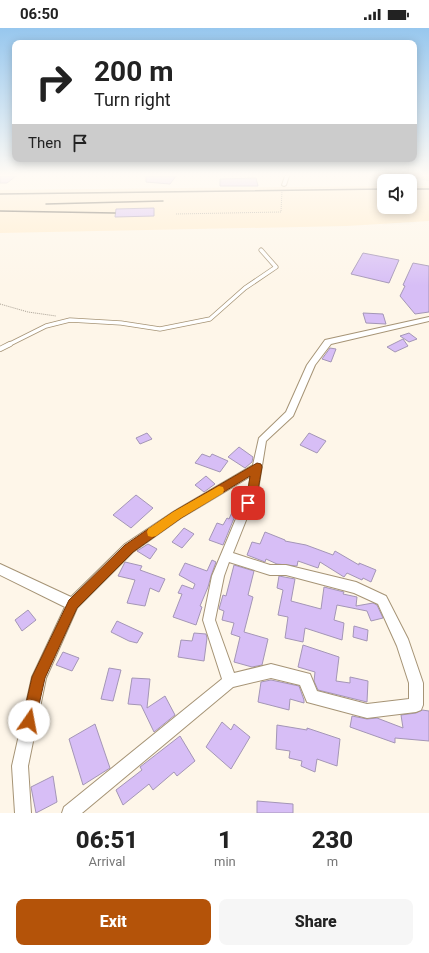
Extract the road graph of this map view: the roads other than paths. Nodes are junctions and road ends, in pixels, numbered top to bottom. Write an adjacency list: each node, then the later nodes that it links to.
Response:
1 (261, 250): 3 (lane)
2 (429, 319): 4 (street)
3 (0, 349)
4 (257, 467): 5 (street); 7 (street)
5 (226, 556): 8 (street); 8 (street)
6 (0, 569): 7 (street)
7 (73, 604): 9 (street)
8 (230, 682): 10 (street)
9 (23, 813)
10 (70, 813)

